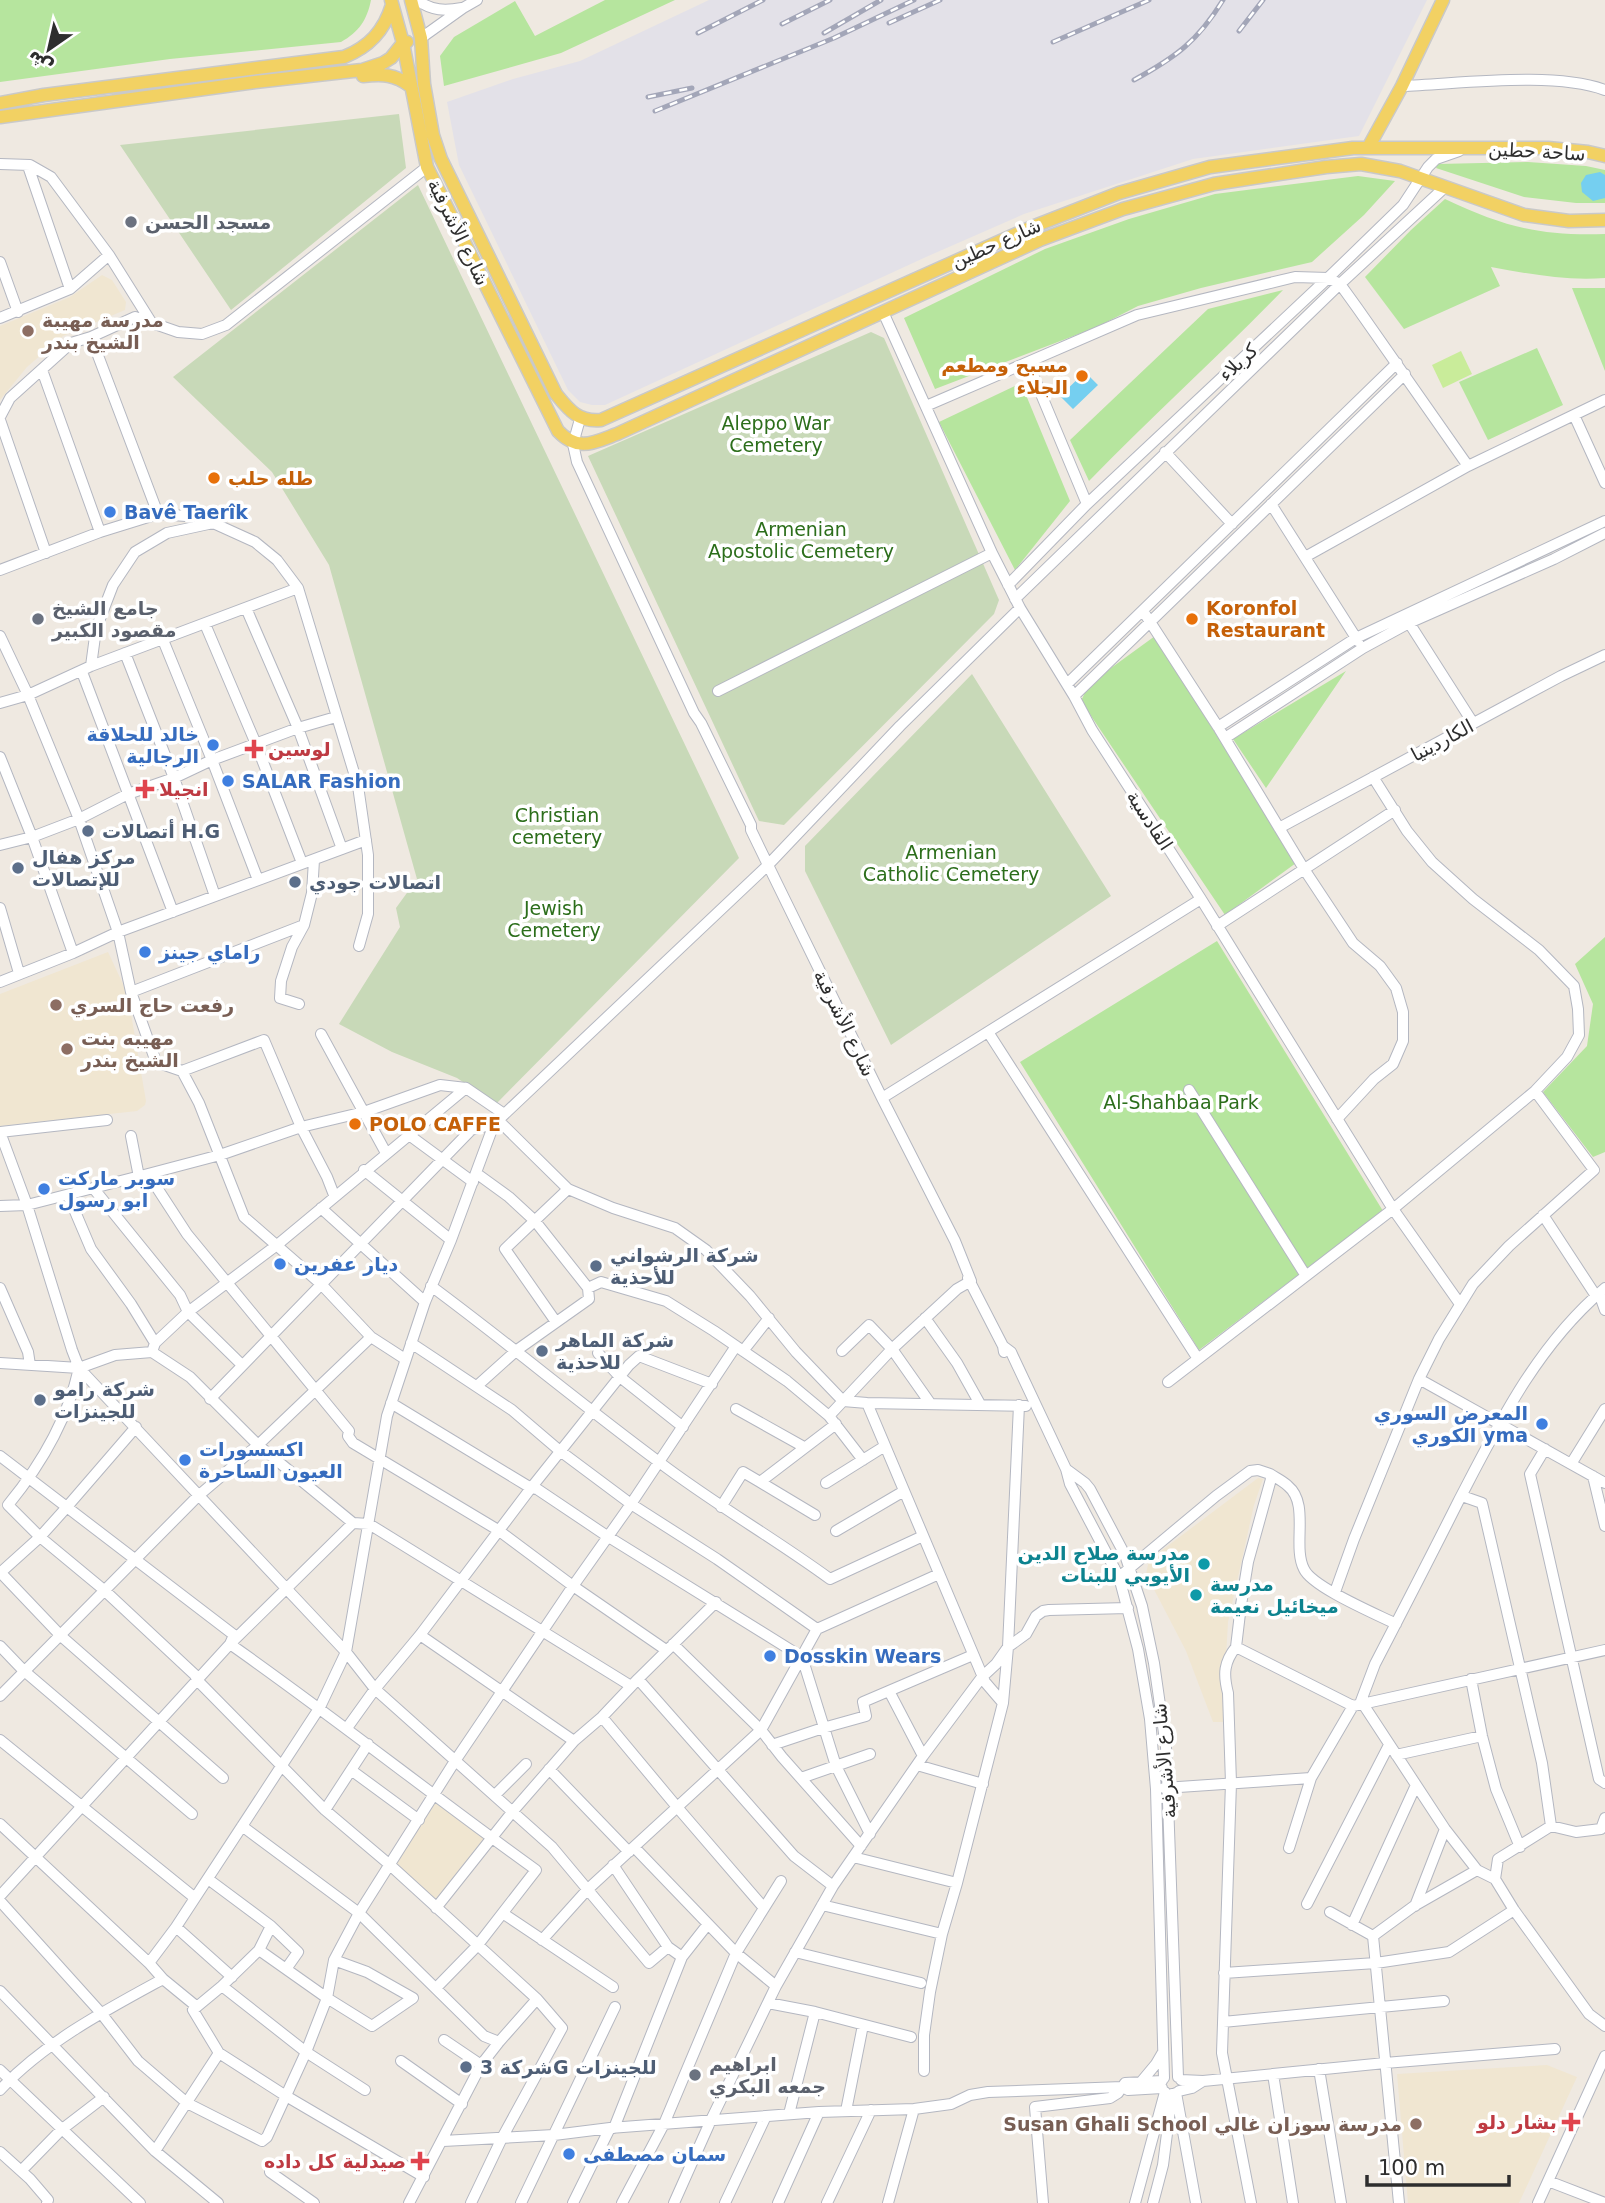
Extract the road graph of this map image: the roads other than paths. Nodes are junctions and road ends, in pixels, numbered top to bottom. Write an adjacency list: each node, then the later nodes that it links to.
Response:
1 (411, 0): 7 (main road, شارع الأشرفية)
2 (417, 0): 6 (street)
3 (477, 0): 6 (street)
4 (1443, 0): 11 (main road)
5 (392, 2): 8 (main road, شارع الأشرفية); 13 (main road)
6 (463, 8): 7 (street)
7 (421, 38): 8 (main road); 42 (main road, شارع الأشرفية)
8 (403, 43): 9 (main road); 10 (main road, شارع الأشرفية)
9 (314, 75): 10 (main road); 14 (main road)
10 (410, 86): 20 (main road, شارع الأشرفية)
11 (1402, 86): 12 (street); 15 (main road)
12 (1605, 90)
13 (0, 103)
14 (0, 117)
15 (1368, 148): 16 (main road, شارع حطين); 42 (main road, شارع حطين)
16 (1469, 148): 17 (main road, ساحة حطين); 21 (street, كربلاء)
17 (1605, 156)
18 (0, 164): 19 (street)
19 (28, 166): 24 (street); 28 (street)
20 (427, 167): 32 (street); 43 (main road, شارع الأشرفية)
21 (1420, 178): 22 (main road, شارع حطين); 26 (street, كربلاء); 30 (main road, شارع حطين)
22 (1444, 188): 23 (main road); 27 (street, كربلاء)
23 (1605, 220)
24 (109, 255): 28 (street); 32 (street)
25 (0, 262): 29 (street)
26 (1328, 278): 27 (street); 34 (street); 48 (street, كربلاء)
27 (1340, 284): 35 (street); 44 (street, كربلاء)
28 (70, 289): 29 (street)
29 (18, 312): 31 (street)
30 (883, 312): 39 (street, القادسية); 43 (main road, شارع حطين)
31 (0, 318)
32 (151, 322): 33 (street)
33 (91, 337): 36 (street); 49 (street)
34 (1028, 363): 39 (street); 48 (street)
35 (1397, 363): 37 (street); 52 (street)
36 (42, 370): 41 (street); 53 (street)
37 (1405, 374): 45 (street); 47 (street)
38 (1605, 400): 40 (street)
39 (926, 406): 56 (street, القادسية)
40 (1574, 415): 45 (street); 46 (street)
41 (0, 418): 55 (street)
42 (580, 419): 43 (street)
43 (573, 444): 99 (street, شارع الأشرفية)
44 (1165, 452): 52 (street); 61 (street, كربلاء)
45 (1468, 466): 57 (street)
46 (1605, 483)
47 (1271, 503): 57 (street); 65 (street)
48 (1087, 504): 59 (street, كربلاء)
49 (158, 514): 51 (street); 53 (street)
50 (1605, 521): 64 (street)
51 (213, 523): 60 (street); 73 (street)
52 (1232, 524): 63 (street)
53 (100, 533): 55 (street)
54 (1605, 533): 64 (street)
55 (46, 552): 58 (street)
56 (992, 553): 59 (street, القادسية); 75 (street)
57 (1305, 557): 67 (street)
58 (0, 570)
59 (1008, 585): 61 (street, القادسية)
60 (298, 588): 62 (street); 79 (street)
61 (1018, 603): 74 (street, القادسية); 99 (street, كربلاء)
62 (246, 608): 66 (street); 82 (street)
63 (1143, 611): 65 (street); 74 (street)
64 (1406, 619): 67 (street); 70 (street); 80 (street)
65 (1150, 621): 77 (street); 81 (street)
66 (205, 624): 68 (street); 84 (street)
67 (1356, 638): 70 (street); 81 (street)
68 (163, 640): 71 (street); 86 (street)
69 (1, 643): 76 (street)
70 (1363, 648): 83 (street)
71 (125, 653): 73 (street); 88 (street)
72 (1605, 655): 80 (street, الكاردينيا)
73 (86, 669): 76 (street); 89 (street)
74 (1067, 684): 77 (street, القادسية)
75 (718, 691)
76 (28, 695): 78 (street); 91 (street)
77 (1073, 696): 103 (street, القادسية)
78 (0, 703)
79 (336, 717): 82 (street); 94 (street)
80 (1473, 723): 87 (street, الكاردينيا)
81 (1218, 727): 83 (street)
82 (298, 728): 84 (street); 96 (street)
83 (1225, 738): 92 (street)
84 (256, 744): 86 (street); 98 (street)
85 (0, 757): 93 (street)
86 (212, 760): 88 (street); 101 (street)
87 (1373, 777): 90 (street); 92 (street, الكاردينيا)
88 (174, 778): 89 (street); 102 (street)
89 (128, 794): 91 (street); 105 (street)
90 (1395, 810): 100 (street); 120 (street)
91 (79, 819): 93 (street); 108 (street)
92 (1279, 828): 100 (street)
93 (32, 837): 95 (street); 110 (street)
94 (366, 840): 96 (street); 109 (street)
95 (0, 845)
96 (342, 849): 97 (street)
97 (314, 860): 98 (street); 106 (street)
98 (302, 863): 101 (street)
99 (768, 865): 121 (street, شارع الأشرفية); 123 (street, كربلاء)
100 (1304, 869): 107 (street); 124 (street)
101 (258, 880): 102 (street)
102 (215, 896): 105 (street)
103 (1201, 899): 107 (street, القادسية); 115 (street)
104 (0, 908): 111 (street)
105 (173, 912): 108 (street)
106 (304, 925): 113 (street); 114 (street)
107 (1217, 926): 124 (street, القادسية)
108 (118, 932): 110 (street); 113 (street)
109 (359, 946)
110 (73, 953): 111 (street)
111 (19, 974): 112 (street)
112 (0, 982)
113 (131, 992): 117 (street)
114 (299, 1003)
115 (988, 1032): 121 (street); 175 (street)
116 (321, 1034): 122 (street)
117 (181, 1071): 126 (street); 131 (street)
118 (466, 1088): 122 (street); 123 (street); 128 (street)
119 (1189, 1090): 150 (street)
120 (1535, 1091): 144 (street); 145 (street)
121 (882, 1098): 152 (street, شارع الأشرفية)
122 (364, 1112): 126 (street); 130 (street)
123 (499, 1119): 132 (street); 135 (street); 137 (street)
124 (1337, 1119): 144 (street, القادسية)
125 (107, 1120): 127 (street)
126 (301, 1127): 131 (street); 139 (street)
127 (0, 1132): 141 (street)
128 (409, 1135): 130 (street); 132 (street)
129 (131, 1136): 134 (street)
130 (386, 1153): 133 (street)
131 (220, 1154): 134 (street); 149 (street)
132 (442, 1160): 135 (street); 140 (street)
133 (364, 1170): 139 (street); 140 (street)
134 (143, 1176): 136 (street); 151 (street)
135 (475, 1177): 146 (street); 147 (street)
136 (94, 1189): 138 (street); 161 (street)
137 (568, 1189): 146 (street); 162 (street)
138 (68, 1195): 141 (street); 168 (street)
139 (334, 1195): 143 (street)
140 (401, 1202): 147 (street); 148 (street)
141 (27, 1205): 142 (street); 179 (street)
142 (0, 1206)
143 (321, 1208): 148 (street); 149 (street)
144 (1393, 1209): 150 (street); 159 (street, القادسية)
145 (1543, 1215): 157 (street); 159 (street)
146 (535, 1221): 156 (street); 164 (street)
147 (451, 1240): 154 (street)
148 (360, 1244): 153 (street); 158 (street)
149 (276, 1245): 151 (street); 153 (street)
150 (1306, 1276): 175 (street)
151 (228, 1281): 161 (street); 165 (street)
152 (971, 1281): 163 (street); 193 (street, شارع الأشرفية)
153 (321, 1284): 165 (street); 166 (street)
154 (431, 1286): 158 (street); 171 (street)
155 (0, 1288): 177 (street)
156 (588, 1288): 164 (street); 169 (street)
157 (1600, 1292): 160 (street); 198 (street)
158 (425, 1301): 167 (street)
159 (1460, 1304): 181 (street)
160 (1605, 1310)
161 (188, 1312): 168 (street); 178 (street)
162 (769, 1318): 169 (street); 187 (street)
163 (925, 1318): 170 (street); 191 (street)
164 (556, 1322): 171 (street)
165 (270, 1337): 178 (street); 185 (street)
166 (371, 1337): 174 (street); 185 (street)
167 (411, 1343): 174 (street); 184 (street)
168 (154, 1348): 179 (street); 186 (street)
169 (740, 1348): 183 (street); 197 (street)
170 (892, 1349): 172 (street); 187 (street); 190 (street)
171 (517, 1350): 184 (street); 196 (street)
172 (842, 1351)
173 (598, 1353): 180 (street)
174 (405, 1359): 188 (street)
175 (1198, 1359): 182 (street)
176 (0, 1363): 177 (street)
177 (30, 1365): 179 (street)
178 (242, 1365): 186 (street)
179 (79, 1368): 199 (street); 214 (street)
180 (620, 1377): 183 (street); 196 (street); 200 (street)
181 (1419, 1379): 198 (street); 243 (street)
182 (1168, 1382)
183 (712, 1384): 200 (street)
184 (478, 1385): 205 (street)
185 (314, 1391): 201 (street); 207 (street)
186 (210, 1399): 201 (street)
187 (843, 1401): 189 (street); 197 (street)
188 (391, 1403): 207 (street); 218 (street)
189 (867, 1403): 190 (street); 202 (street)
190 (930, 1403): 191 (street)
191 (980, 1404): 192 (street)
192 (1020, 1405): 193 (street); 254 (street)
193 (1035, 1407): 211 (street, شارع الأشرفية)
194 (736, 1409): 203 (street)
195 (1605, 1409): 210 (street)
196 (593, 1411): 205 (street); 209 (street)
197 (833, 1420): 203 (street); 208 (street)
198 (1499, 1423): 204 (street); 221 (street)
199 (136, 1427): 220 (street); 224 (street)
200 (683, 1427): 209 (street)
201 (258, 1445): 220 (street); 226 (street)
202 (885, 1446): 208 (street); 219 (street)
203 (804, 1447): 215 (street)
204 (1545, 1449): 210 (street); 260 (street)
205 (560, 1451): 218 (street); 222 (street)
206 (0, 1456): 214 (street)
207 (380, 1460): 227 (street); 229 (street)
208 (863, 1460): 216 (street)
209 (659, 1462): 222 (street); 223 (street)
210 (1571, 1464): 213 (street)
211 (1066, 1469): 235 (street, شارع الأشرفية); 238 (street, شارع الأشرفية)
212 (1270, 1474): 235 (street); 243 (street); 255 (street)
213 (1593, 1476): 217 (street); 228 (street)
214 (30, 1478): 224 (street); 233 (street)
215 (761, 1482): 223 (street); 225 (street)
216 (826, 1483)
217 (1605, 1483)
218 (531, 1488): 229 (street); 231 (street)
219 (904, 1491): 230 (street); 232 (street)
220 (198, 1496): 234 (street); 241 (street)
221 (1462, 1496): 246 (street); 262 (street)
222 (631, 1504): 231 (street); 247 (street)
223 (721, 1507): 232 (street)
224 (66, 1508): 233 (street); 234 (street)
225 (815, 1515)
226 (353, 1523): 227 (street); 241 (street)
227 (369, 1524): 239 (street); 257 (street)
228 (1605, 1526)
229 (498, 1530): 239 (street); 240 (street)
230 (836, 1531)
231 (607, 1536): 240 (street); 244 (street)
232 (923, 1536): 237 (street)
233 (40, 1537): 236 (street); 242 (street)
234 (135, 1559): 242 (street); 251 (street)
235 (1129, 1568): 238 (street); 303 (street, شارع الأشرفية)
236 (0, 1573): 249 (street)
237 (939, 1574): 247 (street); 258 (street)
238 (1119, 1577): 245 (street, شارع الأشرفية)
239 (461, 1581): 248 (street); 250 (street)
240 (573, 1586): 248 (street); 253 (street)
241 (286, 1587): 251 (street); 257 (street)
242 (104, 1590): 249 (street); 264 (street)
243 (1335, 1592): 246 (street)
244 (716, 1602): 253 (street); 259 (street)
245 (1128, 1608): 254 (street); 304 (street, شارع الأشرفية)
246 (1396, 1624): 272 (street)
247 (817, 1629): 259 (street)
248 (542, 1632): 266 (street); 269 (street)
249 (61, 1636): 261 (street); 275 (street)
250 (420, 1636): 267 (street); 269 (street)
251 (230, 1644): 264 (street); 273 (street)
252 (0, 1646): 261 (street)
253 (669, 1647): 266 (street); 278 (street)
254 (1008, 1647): 263 (street); 271 (street)
255 (1236, 1647): 272 (street); 299 (street)
256 (1605, 1650): 260 (street)
257 (346, 1652): 267 (street); 273 (street)
258 (973, 1656): 263 (street); 268 (street)
259 (802, 1657): 277 (street); 278 (street)
260 (1570, 1658): 262 (street); 300 (street)
261 (23, 1670): 270 (street); 287 (street)
262 (1521, 1670): 265 (street); 316 (street)
263 (982, 1676): 271 (street); 289 (street)
264 (197, 1679): 275 (street); 291 (street)
265 (1471, 1679): 272 (street); 279 (street)
266 (634, 1682): 274 (street); 294 (street)
267 (376, 1689): 276 (street); 288 (street)
268 (889, 1691): 277 (street); 289 (street)
269 (502, 1692): 281 (street); 288 (street)
270 (0, 1696)
271 (1003, 1703): 301 (street)
272 (1358, 1706): 284 (street); 297 (street)
273 (320, 1707): 276 (street); 291 (street)
274 (603, 1717): 281 (street); 308 (street)
275 (159, 1721): 287 (street); 296 (street)
276 (348, 1728): 282 (street)
277 (823, 1728): 283 (street); 292 (street)
278 (761, 1730): 283 (street); 294 (street)
279 (1482, 1736): 286 (street); 321 (street)
280 (0, 1740): 307 (street)
281 (575, 1741): 293 (street)
282 (368, 1744): 295 (street); 306 (street)
283 (772, 1745): 298 (street)
284 (1389, 1745): 286 (street); 337 (street)
285 (870, 1754): 292 (street)
286 (1396, 1755): 302 (street)
287 (126, 1758): 307 (street); 311 (street)
288 (456, 1761): 305 (street); 306 (street)
289 (920, 1761): 301 (street); 318 (street)
290 (526, 1763): 305 (street)
291 (282, 1766): 309 (street); 315 (street)
292 (835, 1766): 298 (street); 318 (street)
293 (549, 1769): 310 (street); 323 (street)
294 (718, 1769): 308 (street); 333 (street)
295 (352, 1770): 309 (street); 313 (street)
296 (223, 1777)
297 (1311, 1778): 299 (street); 322 (street)
298 (801, 1779): 320 (street)
299 (1231, 1783): 303 (street); 363 (street)
300 (1605, 1783)
301 (983, 1784): 332 (street)
302 (1416, 1784): 317 (street); 347 (street)
303 (1168, 1788): 304 (street); 404 (street, شارع الأشرفية)
304 (1156, 1789): 390 (street, شارع الأشرفية)
305 (495, 1795): 310 (street)
306 (435, 1796): 313 (street); 319 (street)
307 (83, 1807): 324 (street); 335 (street)
308 (677, 1807): 323 (street); 341 (street)
309 (325, 1810): 326 (street)
310 (513, 1811): 319 (street); 334 (street)
311 (192, 1814)
312 (1605, 1818): 316 (street)
313 (419, 1820): 326 (street)
314 (0, 1825): 324 (street)
315 (242, 1826): 329 (street); 344 (street)
316 (1551, 1826): 321 (street)
317 (1444, 1829): 328 (street); 339 (street)
318 (870, 1834): 320 (street)
319 (492, 1838): 340 (street); 345 (street)
320 (861, 1846): 325 (street)
321 (1520, 1847): 330 (street)
322 (1289, 1849)
323 (632, 1850): 327 (street); 346 (street)
324 (35, 1856): 336 (street); 360 (street)
325 (853, 1857): 332 (street); 333 (street)
326 (390, 1865): 340 (street); 344 (street)
327 (613, 1865): 334 (street); 354 (street)
328 (1477, 1870): 330 (street); 339 (street)
329 (208, 1879): 335 (street); 348 (street)
330 (1495, 1879): 342 (street)
331 (781, 1881): 341 (street)
332 (957, 1883): 350 (street)
333 (833, 1886): 338 (street)
334 (587, 1890): 352 (street); 354 (street)
335 (195, 1898): 349 (street)
336 (0, 1899): 380 (street)
337 (1307, 1904)
338 (822, 1905): 350 (street); 356 (street)
339 (1414, 1906): 351 (street)
340 (436, 1908): 353 (street)
341 (764, 1908): 357 (street)
342 (1514, 1910): 361 (street); 383 (street)
343 (1330, 1912): 347 (street)
344 (359, 1913): 359 (street); 370 (street)
345 (504, 1914): 352 (street); 353 (street)
346 (708, 1924): 357 (street); 358 (street)
347 (1352, 1925): 351 (street)
348 (271, 1926): 355 (street); 362 (street)
349 (176, 1927): 360 (street); 364 (street)
350 (942, 1934): 398 (street)
351 (1373, 1936): 361 (street)
352 (542, 1940): 369 (street)
353 (477, 1946): 370 (street); 373 (street)
354 (668, 1947): 358 (street)
355 (259, 1950): 362 (street); 364 (street)
356 (795, 1952): 366 (street); 368 (street)
357 (736, 1953): 368 (street); 419 (street)
358 (682, 1957): 420 (street)
359 (334, 1960): 372 (street); 372 (street)
360 (149, 1963): 365 (street)
361 (1376, 1963): 363 (street); 378 (street)
362 (286, 1969): 372 (street)
363 (1224, 1973): 381 (street)
364 (232, 1977): 367 (street)
365 (163, 1979): 376 (street); 380 (street)
366 (921, 1983)
367 (222, 1986): 376 (street); 389 (street)
368 (776, 1986): 375 (street)
369 (613, 1987)
370 (436, 1988): 386 (street)
371 (0, 1991): 387 (street)
372 (327, 1998): 389 (street)
373 (537, 1999): 386 (street); 423 (street)
374 (1444, 2001): 378 (street)
375 (768, 2003): 379 (street); 418 (street)
376 (196, 2006): 391 (street)
377 (615, 2007): 422 (street)
378 (1380, 2007): 381 (street); 394 (street)
379 (815, 2012): 382 (street); 416 (street)
380 (101, 2013): 387 (street); 410 (street)
381 (1223, 2022): 401 (street)
382 (863, 2025): 384 (street); 414 (street)
383 (1605, 2026)
384 (911, 2037)
385 (444, 2040): 395 (street)
386 (499, 2042): 395 (street)
387 (53, 2045): 402 (street); 409 (street)
388 (1555, 2049): 394 (street)
389 (306, 2052): 407 (street); 408 (street)
390 (1163, 2052): 403 (street); 404 (street, شارع الأشرفية)
391 (219, 2053): 408 (street); 410 (street)
392 (1605, 2056): 399 (street)
393 (401, 2061): 411 (street)
394 (1385, 2063): 397 (street); 452 (street)
395 (481, 2065): 411 (street)
396 (0, 2070): 402 (street)
397 (1320, 2070): 400 (street); 451 (street)
398 (924, 2071)
399 (1602, 2073): 430 (street)
400 (1273, 2074): 401 (street); 450 (street)
401 (1227, 2079): 404 (street); 449 (street)
402 (10, 2080): 406 (street); 421 (street)
403 (1141, 2081): 404 (street); 405 (street)
404 (1171, 2086): 405 (street); 446 (street, شارع الأشرفية); 447 (street, شارع الأشرفية); 448 (street)
405 (1122, 2087): 412 (street); 445 (street)
406 (0, 2090)
407 (365, 2090)
408 (286, 2096): 410 (street); 429 (street)
409 (104, 2097): 421 (street); 425 (street)
410 (187, 2103): 425 (street)
411 (462, 2104): 424 (street)
412 (914, 2109): 413 (street); 444 (street)
413 (871, 2110): 414 (street); 443 (street)
414 (846, 2111): 415 (street)
415 (819, 2112): 416 (street); 442 (street)
416 (789, 2114): 417 (street)
417 (766, 2116): 418 (street); 441 (street)
418 (711, 2120): 419 (street); 440 (street)
419 (664, 2124): 420 (street); 439 (street)
420 (612, 2128): 422 (street); 438 (street)
421 (61, 2130): 427 (street); 432 (street)
422 (554, 2135): 423 (street); 437 (street)
423 (502, 2138): 424 (street); 436 (street)
424 (443, 2141): 429 (street)
425 (155, 2151): 433 (street)
426 (0, 2152): 427 (street)
427 (21, 2171): 431 (street)
428 (271, 2172): 434 (street)
429 (424, 2177): 435 (street)
430 (1548, 2181): 453 (street); 454 (street)
431 (49, 2202)
432 (140, 2203)
433 (218, 2203)
434 (314, 2203)
435 (410, 2203)
436 (471, 2203)
437 (521, 2203)
438 (573, 2203)
439 (622, 2203)
440 (674, 2203)
441 (725, 2203)
442 (778, 2203)
443 (827, 2203)
444 (888, 2203)
445 (1043, 2203)
446 (1135, 2203)
447 (1153, 2203)
448 (1196, 2203)
449 (1251, 2203)
450 (1293, 2203)
451 (1341, 2203)
452 (1399, 2203)
453 (1538, 2203)
454 (1605, 2203)

